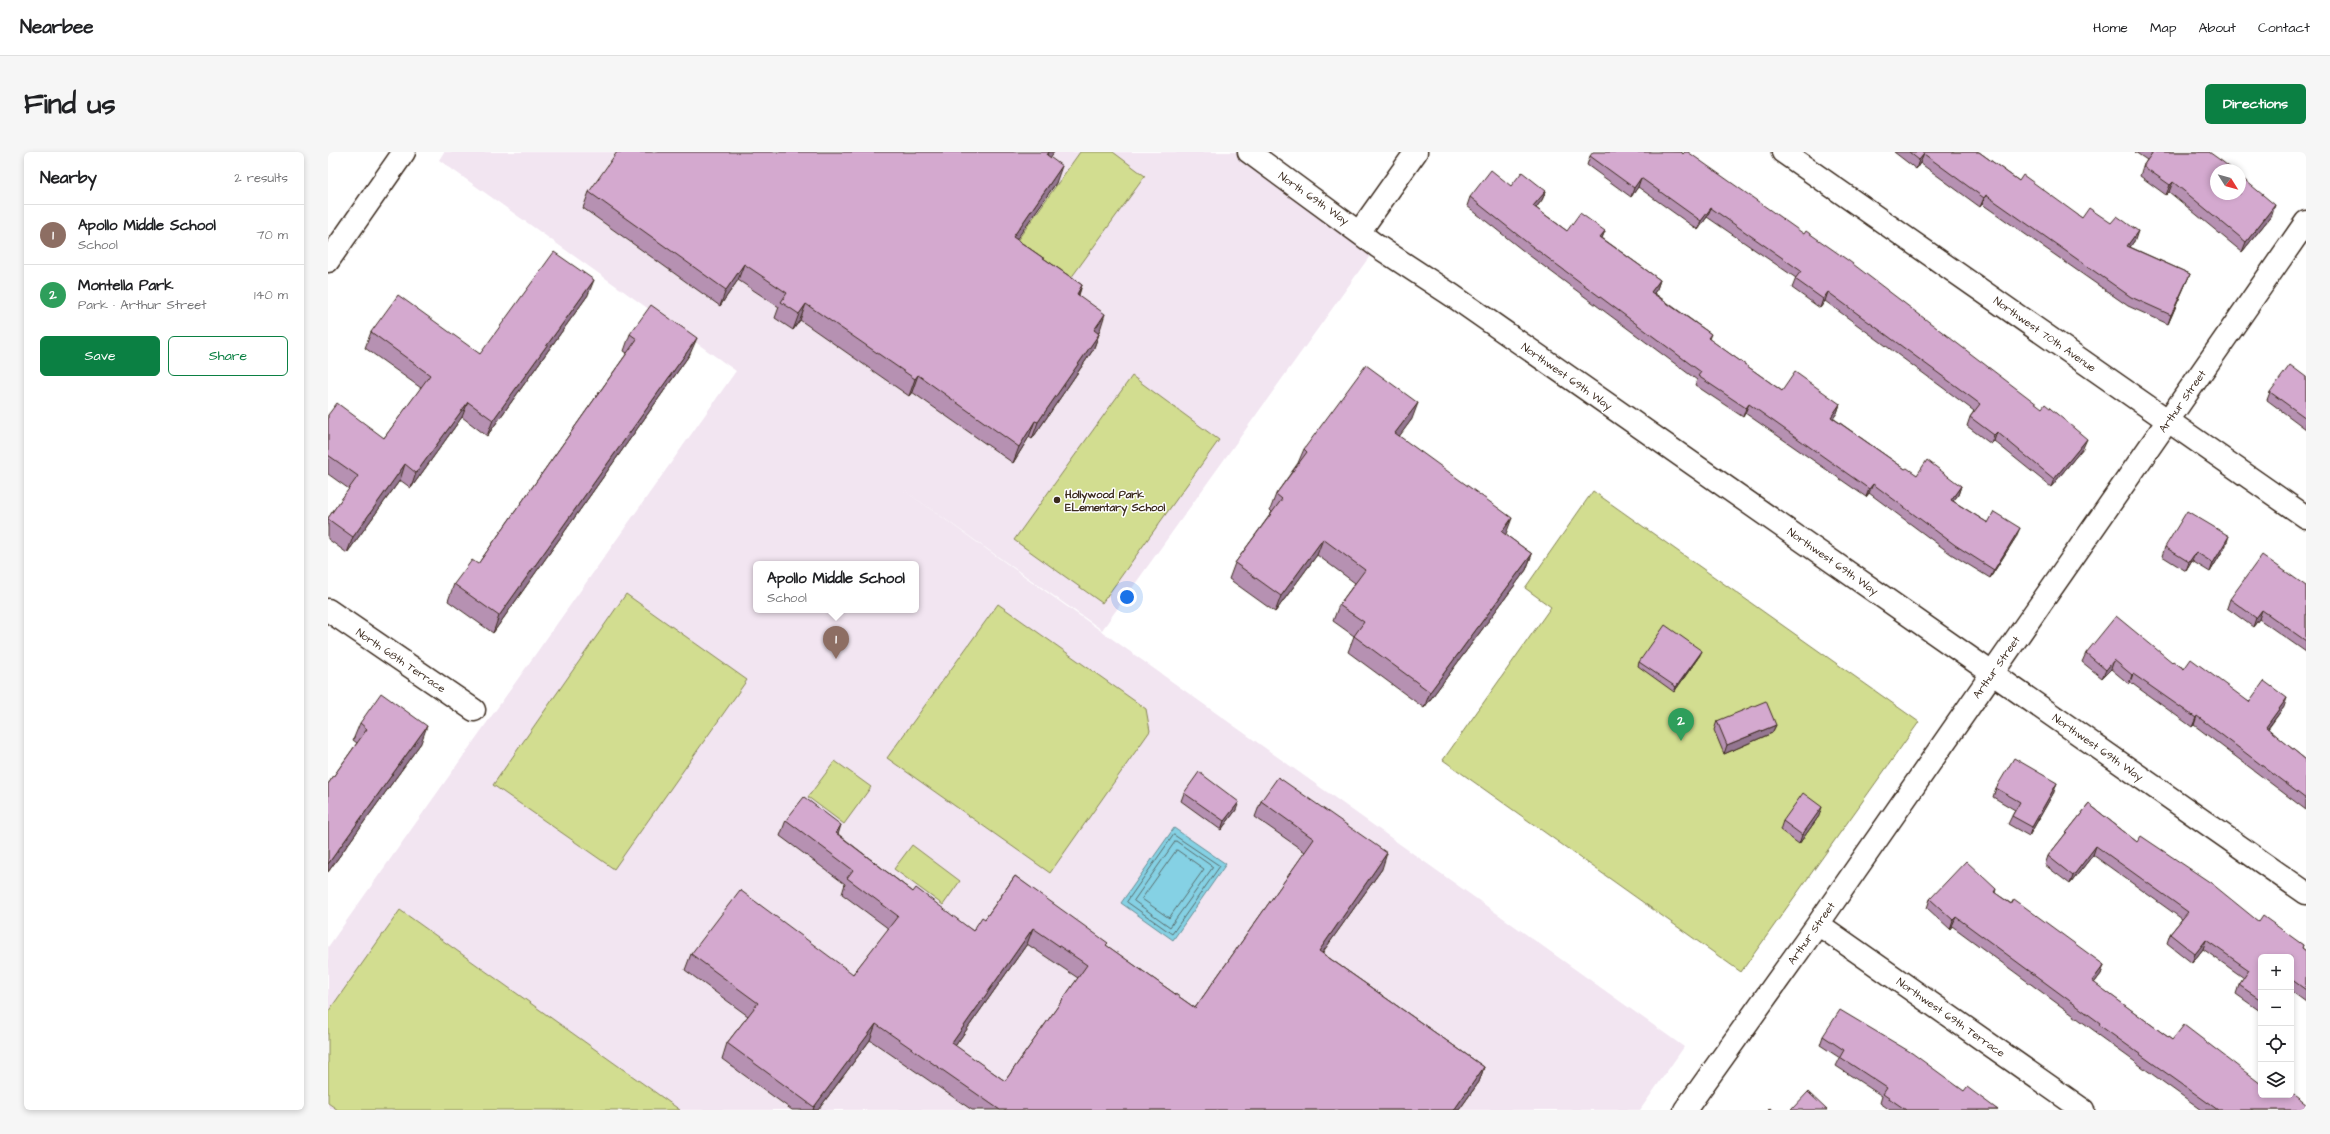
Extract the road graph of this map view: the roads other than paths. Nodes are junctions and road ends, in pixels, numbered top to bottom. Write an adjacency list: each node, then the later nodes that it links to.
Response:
1 (404, 152): 7 (street)
2 (1248, 152): 6 (street, North 69th Way)
3 (1416, 152): 6 (street)
4 (1783, 152): 8 (street, Northwest 70th Avenue)
5 (2306, 222): 8 (street, Arthur Street)
6 (1360, 230): 11 (street, Northwest 69th Way)
7 (332, 247)
8 (2168, 420): 9 (street, Northwest 70th Avenue); 11 (street, Arthur Street)
9 (2306, 518)
10 (328, 610): 12 (street, North 68th Terrace)
11 (1992, 672): 13 (street, Northwest 69th Way); 14 (street, Arthur Street)
12 (474, 710)
13 (2306, 893)
14 (1818, 924): 15 (street, Arthur Street); 16 (street, Northwest 69th Terrace)
15 (1685, 1110)
16 (2084, 1110)

